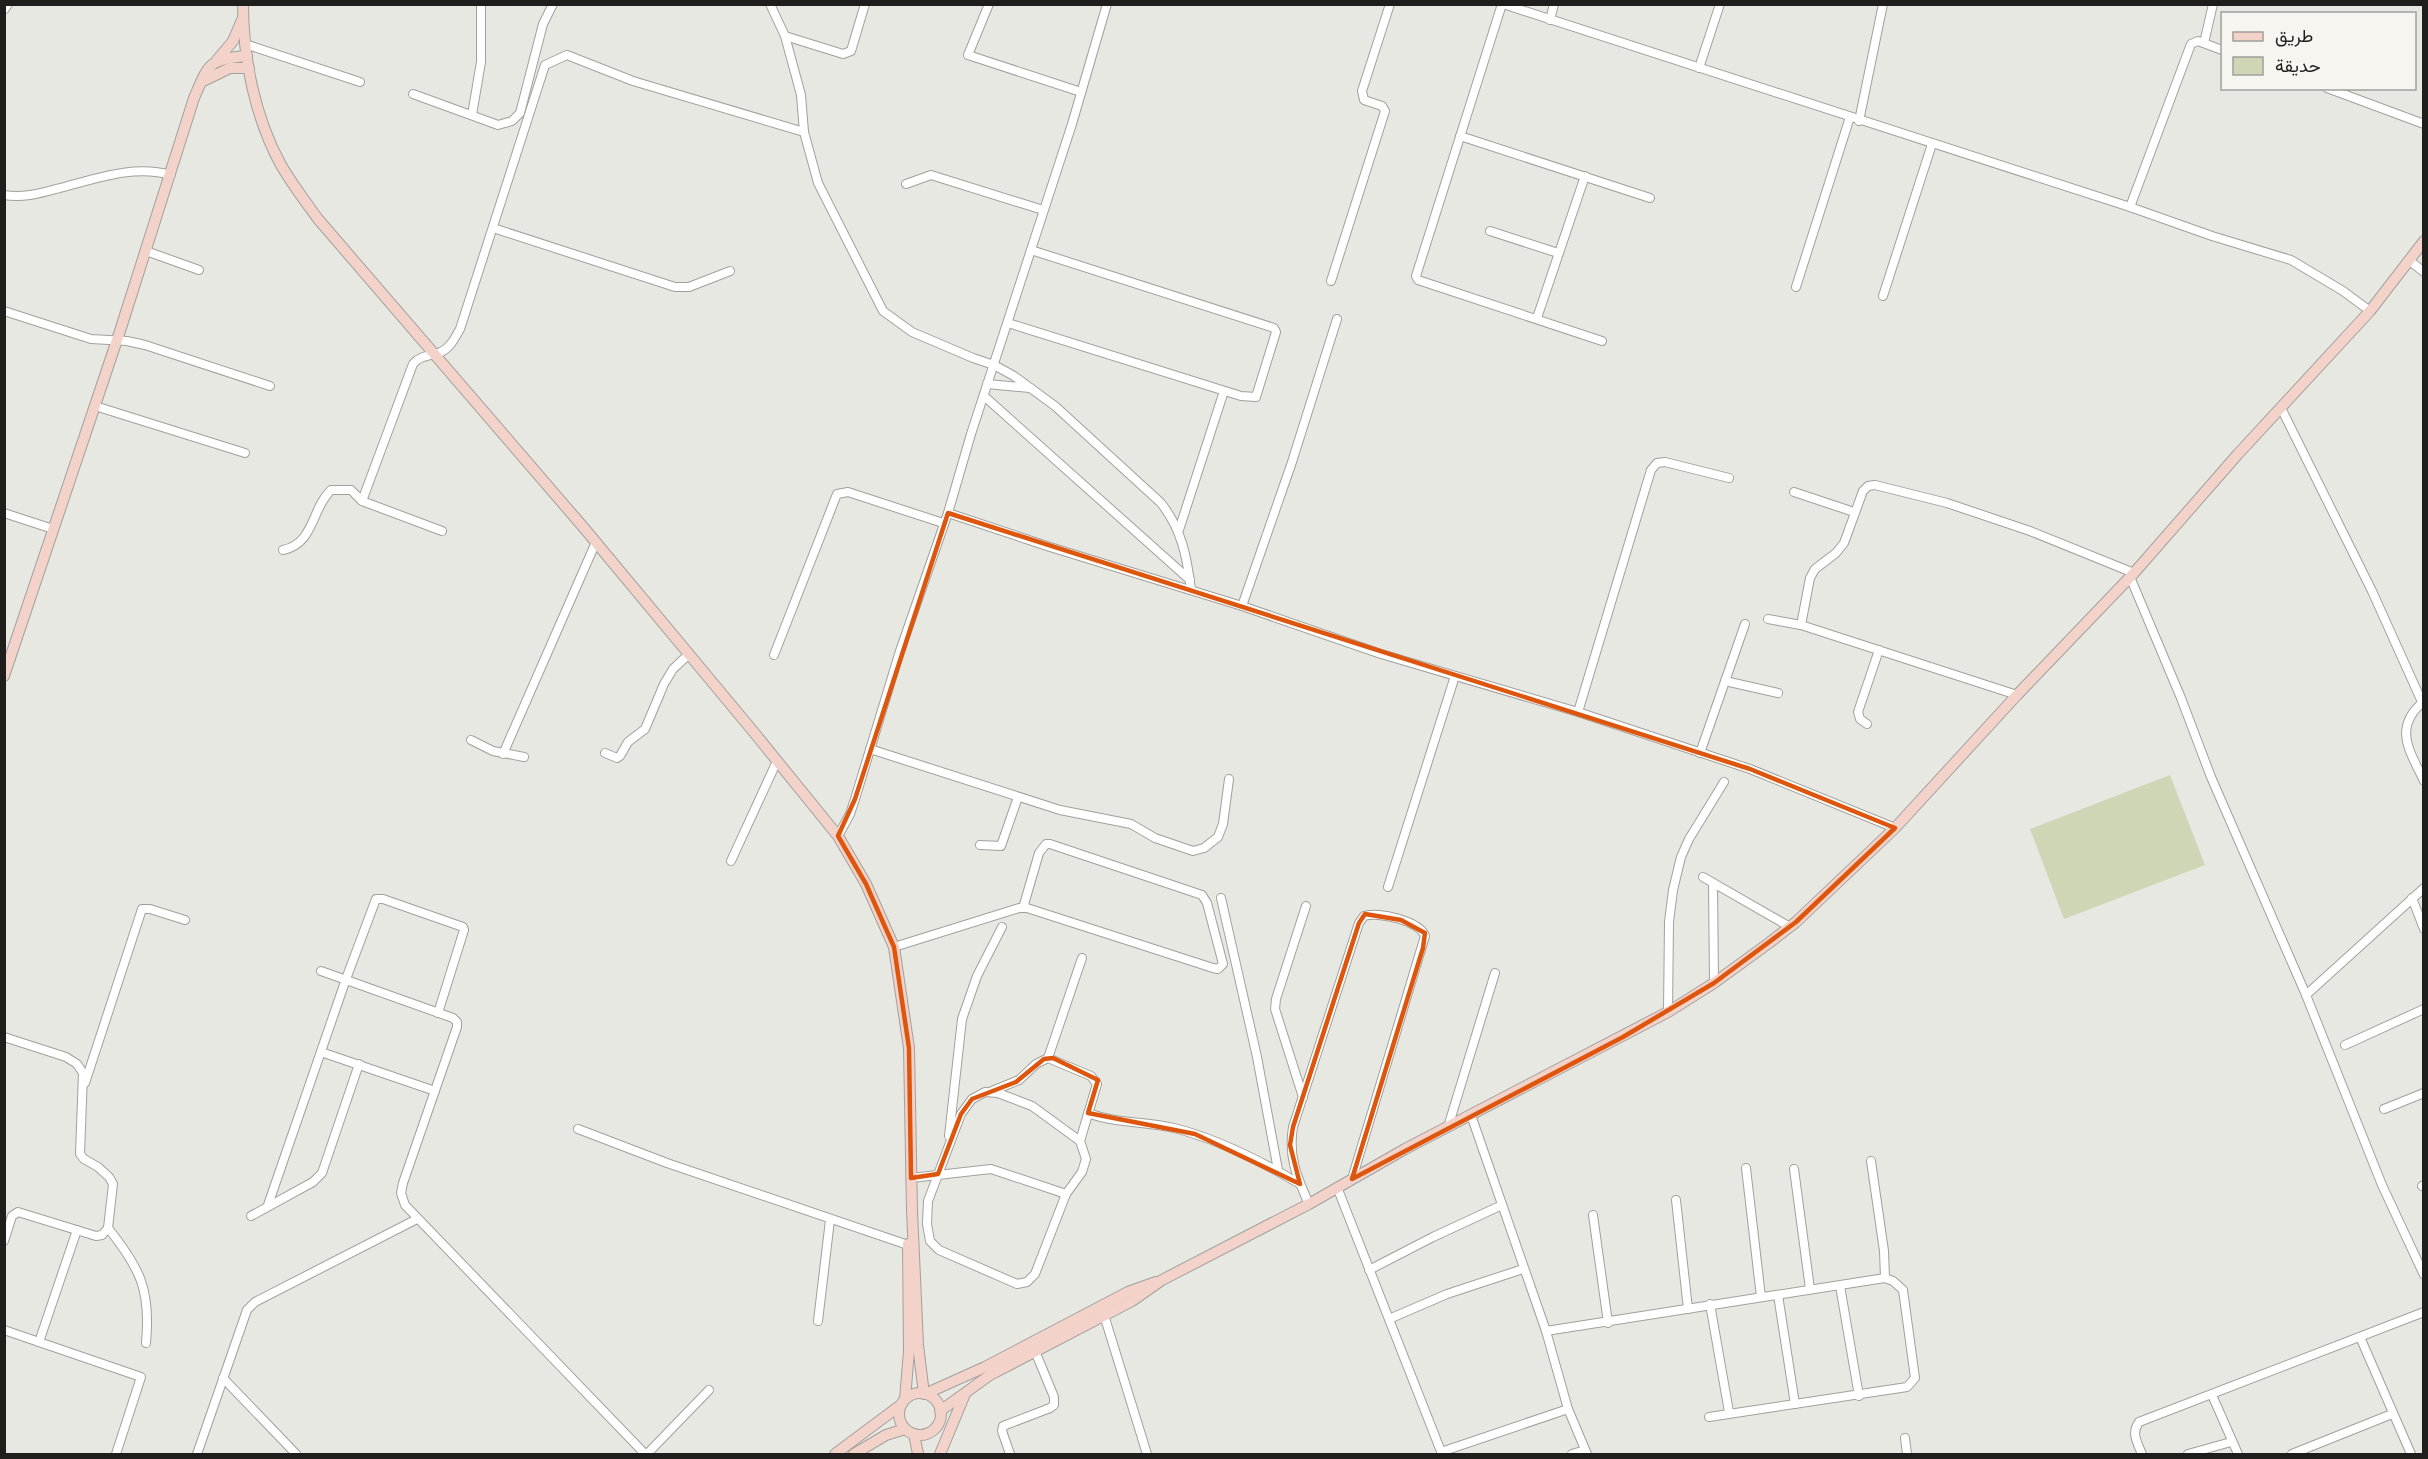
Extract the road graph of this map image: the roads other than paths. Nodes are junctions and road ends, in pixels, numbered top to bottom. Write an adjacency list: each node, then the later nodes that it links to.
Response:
1 (8, 4): 15 (street)
2 (243, 4): 16 (main road)
3 (481, 4): 30 (street)
4 (553, 4): 30 (street)
5 (770, 4): 18 (street)
6 (865, 4): 18 (street)
7 (989, 4): 28 (street)
8 (1107, 4): 28 (street)
9 (1390, 4): 54 (street)
10 (1502, 4): 17 (street); 35 (street)
11 (1554, 4): 17 (street)
12 (1720, 4): 24 (street)
13 (1883, 4): 32 (street)
14 (2213, 4): 19 (street)
15 (5, 9)
16 (243, 17): 21 (main road); 22 (main road)
17 (1550, 20): 24 (street)
18 (785, 36): 34 (street)
19 (2204, 43): 20 (street); 42 (street)
20 (2221, 49)
21 (246, 50): 22 (main road); 23 (main road); 26 (street)
22 (217, 60): 25 (main road)
23 (249, 68): 25 (main road); 64 (main road)
24 (1699, 68): 31 (street)
25 (201, 82): 37 (main road)
26 (360, 82)
27 (2332, 90): 33 (street)
28 (1081, 92): 43 (street)
29 (413, 93): 30 (street)
30 (472, 115)
31 (1850, 117): 32 (street); 55 (street)
32 (1859, 121): 36 (street)
33 (2424, 124)
34 (804, 132): 44 (street); 65 (street)
35 (1460, 136): 38 (street); 59 (street)
36 (1932, 144): 42 (street); 56 (street)
37 (171, 175): 40 (street); 48 (main road)
38 (1585, 176): 41 (street); 49 (street)
39 (906, 184): 43 (street)
40 (4, 195)
41 (1650, 198)
42 (2130, 207): 58 (street)
43 (1043, 210): 47 (street)
44 (493, 228): 52 (street); 64 (street)
45 (1490, 231): 49 (street)
46 (2424, 241): 50 (main road)
47 (1031, 250): 61 (street); 69 (street)
48 (146, 251): 51 (street); 62 (main road)
49 (1558, 254): 59 (street)
50 (2410, 261): 53 (street); 58 (main road)
51 (200, 270)
52 (730, 271)
53 (2424, 272)
54 (1331, 281)
55 (1796, 287)
56 (1883, 296)
57 (4, 311): 62 (street)
58 (2370, 311): 72 (main road)
59 (1537, 318): 63 (street)
60 (1337, 319): 89 (street)
61 (1008, 323): 65 (street); 69 (street)
62 (117, 341): 67 (street); 71 (main road)
63 (1602, 341)
64 (432, 354): 76 (street); 84 (main road)
65 (994, 364): 66 (street); 68 (street)
66 (987, 384): 68 (street); 70 (street)
67 (270, 386)
68 (1031, 388): 82 (street)
69 (1224, 391): 82 (street)
70 (984, 396): 78 (street); 87 (street)
71 (95, 406): 73 (street); 81 (main road)
72 (2281, 408): 86 (main road); 101 (street)
73 (245, 453)
74 (1729, 478): 102 (street)
75 (1794, 492): 77 (street)
76 (362, 501): 83 (street); 85 (street)
77 (1854, 512): 86 (street); 92 (street)
78 (948, 513): 80 (street); 88 (street)
79 (5, 514): 81 (street)
80 (944, 523): 95 (street); 105 (street)
81 (53, 529): 96 (main road)
82 (1179, 530): 87 (street)
83 (442, 531)
84 (596, 542): 94 (main road); 108 (street)
85 (283, 550)
86 (2132, 575): 100 (main road); 137 (street)
87 (1190, 580): 88 (street)
88 (1191, 590): 89 (street)
89 (1242, 606): 97 (street)
90 (1768, 619): 92 (street)
91 (1745, 624): 98 (street)
92 (1802, 625): 93 (street)
93 (1879, 650): 100 (street); 103 (street)
94 (688, 655): 106 (street); 110 (main road)
95 (774, 655)
96 (4, 676)
97 (1455, 676): 102 (street); 121 (street)
98 (1725, 681): 99 (street); 107 (street)
99 (1778, 693)
100 (2017, 695): 115 (main road)
101 (2423, 702): 113 (street)
102 (1578, 712): 107 (street)
103 (1867, 724)
104 (471, 740): 108 (street)
105 (870, 749): 114 (street); 116 (street)
106 (605, 753)
107 (1700, 753): 115 (street)
108 (503, 754): 109 (street)
109 (524, 757)
110 (777, 761): 116 (main road); 118 (street)
111 (1229, 779): 114 (street)
112 (1724, 782): 139 (street)
113 (2424, 782)
114 (1018, 797): 117 (street)
115 (1895, 828): 129 (main road)
116 (838, 836): 131 (main road)
117 (980, 845)
118 (731, 861)
119 (1703, 877): 120 (street)
120 (1713, 883): 129 (street); 136 (street)
121 (1388, 887)
122 (2424, 888): 124 (street)
123 (1221, 898): 161 (street)
124 (2412, 898): 130 (street); 137 (street)
125 (1306, 906): 150 (street)
126 (1023, 908): 126 (street); 131 (street)
127 (185, 920): 146 (street)
128 (1002, 927): 157 (street)
129 (1790, 927): 136 (main road)
130 (2424, 929)
131 (894, 947): 163 (main road)
132 (1082, 958): 144 (street)
133 (321, 971): 135 (street)
134 (1495, 973): 154 (street)
135 (345, 979): 140 (street); 140 (street); 143 (street)
136 (1714, 983): 139 (main road)
137 (2306, 995): 183 (street)
138 (2424, 1009): 142 (street)
139 (1668, 1012): 153 (main road)
140 (438, 1013): 147 (street)
141 (4, 1037): 146 (street)
142 (2345, 1045)
143 (321, 1052): 145 (street); 170 (street)
144 (1048, 1058): 148 (street); 152 (street)
145 (358, 1064): 147 (street); 170 (street)
146 (83, 1090): 177 (street)
147 (435, 1091): 175 (street)
148 (990, 1092): 156 (street); 157 (street)
149 (2424, 1093): 151 (street)
150 (1303, 1098): 164 (street); 165 (street)
151 (2384, 1109)
152 (1089, 1113): 156 (street); 161 (street)
153 (1471, 1115): 154 (main road); 171 (street)
154 (1448, 1127): 164 (main road)
155 (578, 1130): 176 (street)
156 (1080, 1141): 167 (street)
157 (948, 1148): 162 (street)
158 (1871, 1161): 184 (street)
159 (1746, 1168): 189 (street)
160 (1794, 1169): 187 (street)
161 (1278, 1170): 165 (street)
162 (938, 1174): 163 (street); 167 (street); 167 (street)
163 (911, 1178): 172 (main road)
164 (1352, 1179): 166 (main road)
165 (1300, 1184): 169 (street)
166 (1337, 1187): 169 (main road); 182 (street)
167 (1066, 1194)
168 (1676, 1200): 191 (street)
169 (1309, 1204): 185 (main road)
170 (268, 1205): 174 (street)
171 (1502, 1206): 181 (street); 182 (street)
172 (912, 1211): 180 (main road); 206 (main road)
173 (1593, 1215): 196 (street)
174 (251, 1216)
175 (417, 1219): 203 (street); 225 (street)
176 (830, 1220): 180 (street); 195 (street)
177 (108, 1228): 178 (street); 201 (street)
178 (77, 1230): 179 (street); 200 (street)
179 (4, 1241)
180 (908, 1245): 209 (main road)
181 (1523, 1269): 194 (street); 198 (street)
182 (1369, 1270): 194 (street)
183 (2424, 1275)
184 (1885, 1278): 186 (street); 208 (street)
185 (1162, 1280): 193 (main road); 206 (main road)
186 (1840, 1286): 187 (street); 208 (street)
187 (1810, 1289): 188 (street)
188 (1778, 1294): 189 (street); 210 (street)
189 (1761, 1297): 190 (street)
190 (1710, 1304): 191 (street); 213 (street)
191 (1688, 1309): 196 (street)
192 (2424, 1312): 199 (street)
193 (1104, 1315): 202 (main road); 231 (street)
194 (1389, 1319): 221 (street)
195 (818, 1321)
196 (1608, 1323): 198 (street)
197 (4, 1330): 200 (street)
198 (1546, 1331): 211 (street)
199 (2360, 1337): 207 (street); 214 (street)
200 (39, 1342): 222 (street)
201 (146, 1343)
202 (1035, 1351): 205 (main road); 230 (street)
203 (223, 1378): 223 (street); 224 (street)
204 (709, 1390): 225 (street)
205 (967, 1390): 212 (main road); 229 (main road)
206 (925, 1394): 209 (main road); 212 (main road)
207 (2212, 1395): 219 (street); 234 (street)
208 (1859, 1396): 210 (street)
209 (904, 1402): 217 (main road); 226 (main road)
210 (1795, 1404): 213 (street)
211 (1568, 1409): 220 (street); 221 (street)
212 (940, 1411): 216 (main road)
213 (1729, 1412): 215 (street)
214 (2392, 1414): 237 (street); 238 (street)
215 (1709, 1417)
216 (938, 1425): 217 (main road); 229 (main road)
217 (910, 1431): 227 (main road); 228 (main road)
218 (1905, 1438): 233 (street)
219 (2231, 1442): 235 (street); 236 (street)
220 (1586, 1452): 232 (street)
221 (1442, 1453)
222 (116, 1455)
223 (197, 1455)
224 (296, 1455)
225 (646, 1455)
226 (835, 1455)
227 (854, 1455)
228 (918, 1455)
229 (938, 1455)
230 (1010, 1455)
231 (1147, 1455)
232 (1572, 1455)
233 (1907, 1455)
234 (2142, 1455)
235 (2188, 1455)
236 (2238, 1455)
237 (2292, 1455)
238 (2411, 1455)

